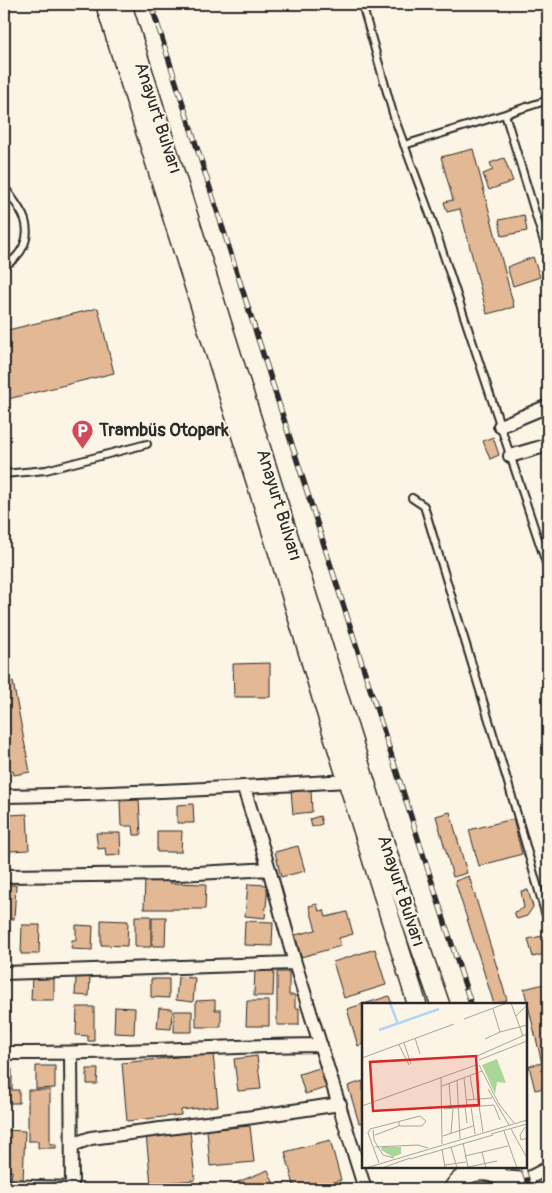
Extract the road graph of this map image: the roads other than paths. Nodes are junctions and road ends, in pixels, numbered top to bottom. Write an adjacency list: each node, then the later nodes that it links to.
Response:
1 (105, 4): 18 (main road, Anayurt Bulvarı)
2 (122, 4): 27 (main road, Anayurt Bulvarı)
3 (362, 4): 6 (lane)
4 (548, 100): 5 (lane)
5 (505, 114): 6 (lane); 8 (lane)
6 (404, 145): 11 (lane)
7 (4, 186): 9 (lane)
8 (548, 255)
9 (4, 266)
10 (548, 406): 11 (street)
11 (500, 426): 14 (lane)
12 (147, 444): 15 (lane)
13 (548, 445): 14 (street)
14 (510, 456): 17 (lane)
15 (4, 474)
16 (412, 498): 23 (lane)
17 (548, 568)
18 (347, 780): 19 (street); 26 (main road, Anayurt Bulvarı)
19 (244, 788): 20 (street); 21 (street)
20 (4, 796)
21 (269, 869): 22 (street); 24 (street)
22 (4, 876)
23 (548, 923)
24 (295, 963): 25 (street); 28 (street)
25 (4, 973)
26 (417, 1003)
27 (440, 1003)
28 (321, 1046): 30 (street); 31 (street)
29 (4, 1053): 30 (street)
30 (71, 1054): 32 (street)
31 (340, 1104): 32 (street); 38 (street)
32 (72, 1145): 37 (street)
33 (548, 1168): 34 (street)
34 (497, 1176): 35 (main road)
35 (458, 1178)
36 (4, 1186): 37 (street)
37 (72, 1189)
38 (365, 1189)

